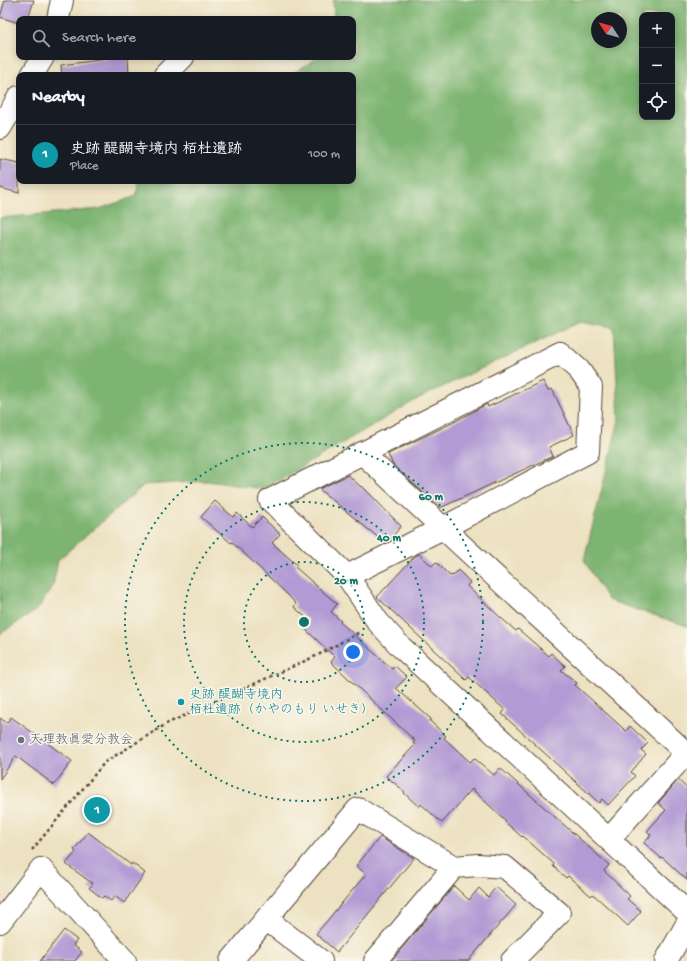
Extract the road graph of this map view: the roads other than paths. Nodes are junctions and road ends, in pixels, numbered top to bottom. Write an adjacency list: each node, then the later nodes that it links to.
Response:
1 (62, 0): 2 (street)
2 (59, 16)
3 (41, 60): 5 (street)
4 (180, 60): 6 (street)
5 (34, 72)
6 (168, 72)
7 (16, 103): 8 (street)
8 (5, 127)
9 (362, 453): 10 (street); 10 (street); 11 (street)
10 (443, 528): 11 (street); 12 (street)
11 (347, 576): 13 (street)
12 (687, 753): 13 (street)
13 (609, 839): 15 (street)
14 (454, 867): 16 (street); 22 (street); 23 (street)
15 (687, 912)
16 (266, 919): 20 (street); 21 (street)
17 (0, 922): 19 (street)
18 (687, 924): 24 (street)
19 (114, 957)
20 (231, 961)
21 (321, 961)
22 (374, 961)
23 (512, 961)
24 (666, 961)

